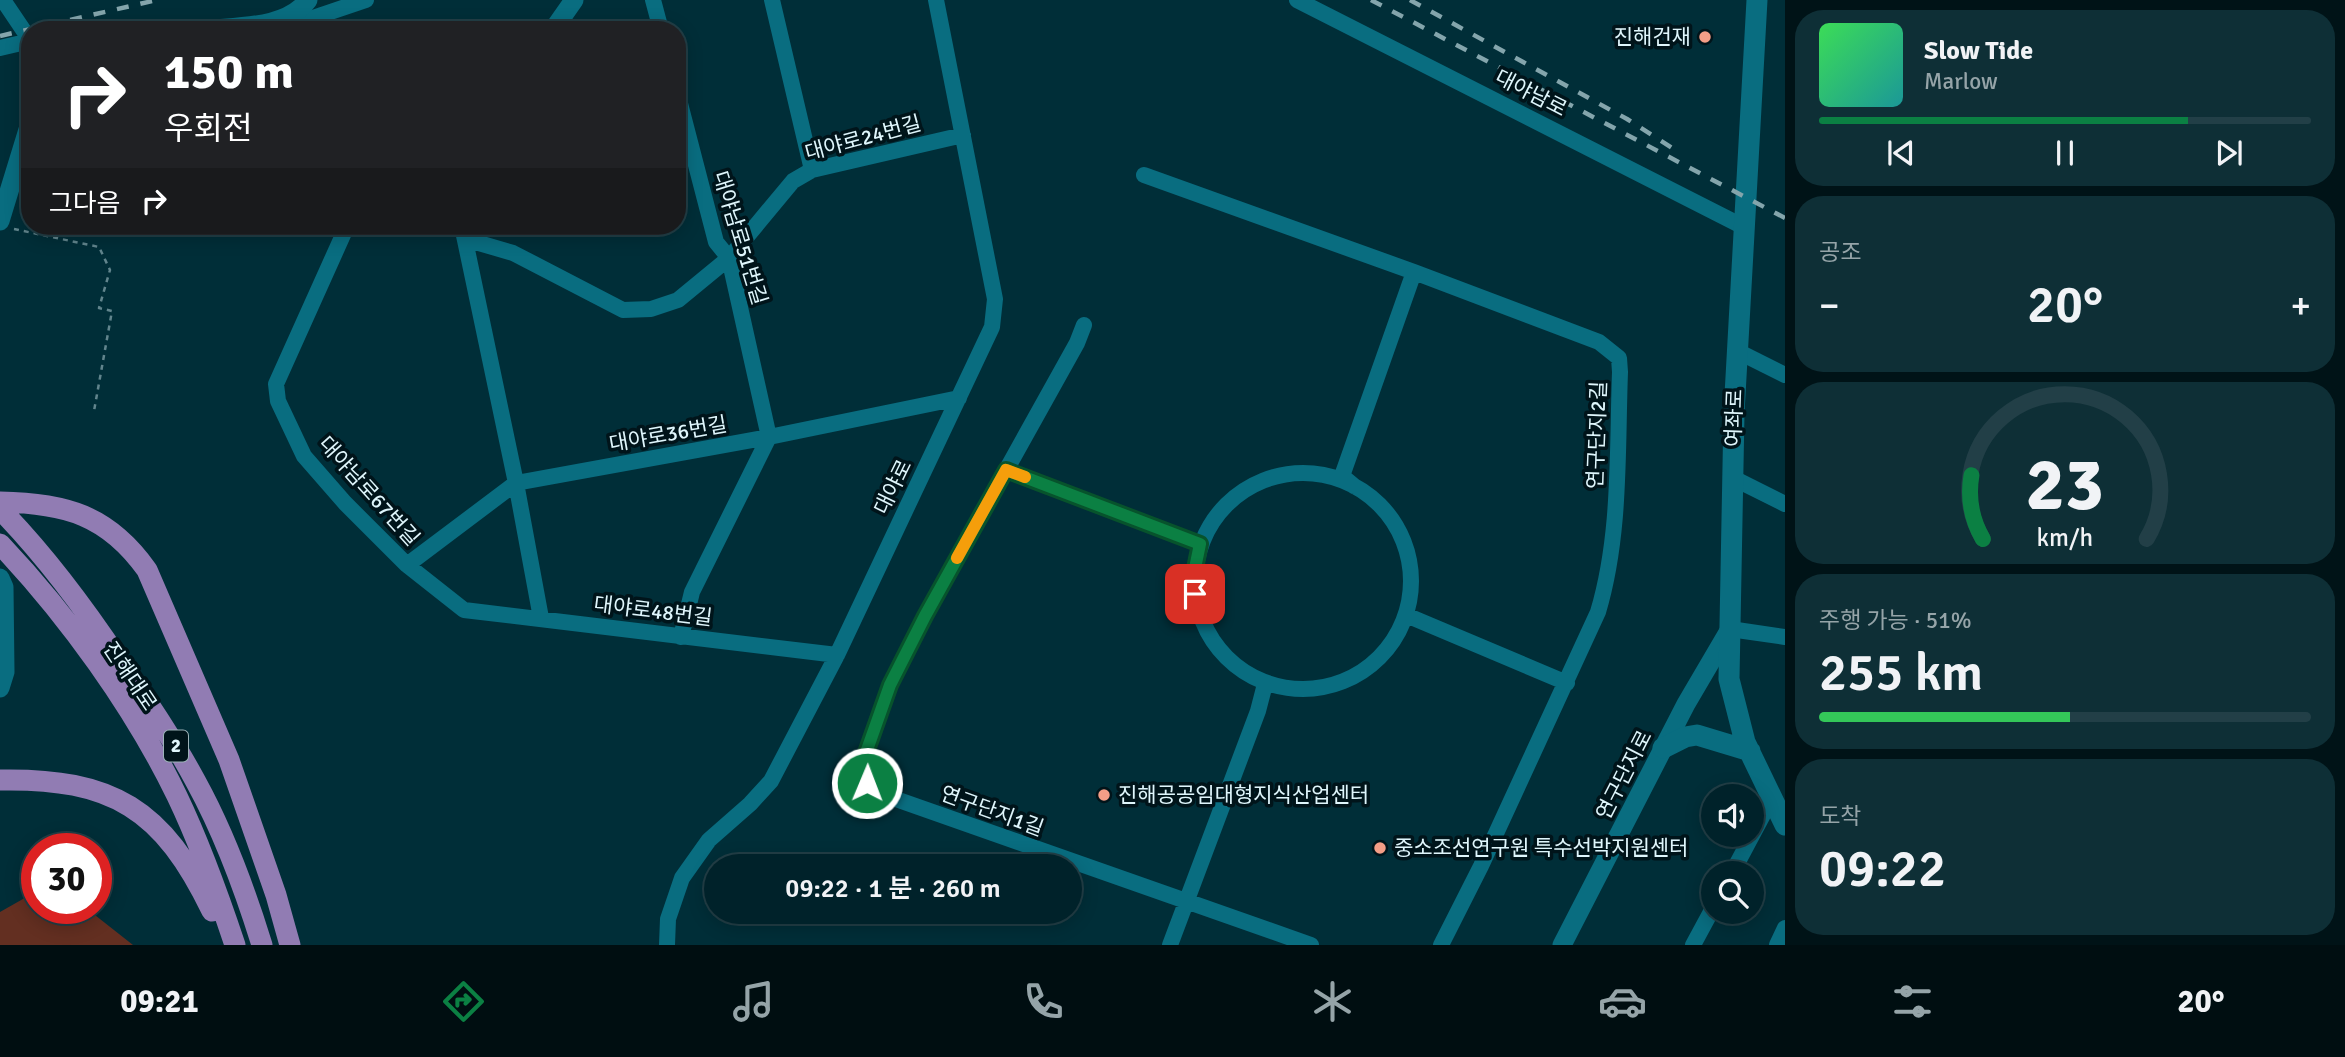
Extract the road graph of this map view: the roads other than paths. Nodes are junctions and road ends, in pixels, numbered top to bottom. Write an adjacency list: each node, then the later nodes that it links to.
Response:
1 (3, 0): 14 (street)
2 (308, 0): 10 (street)
3 (366, 0): 11 (street)
4 (574, 0): 12 (street)
5 (653, 0): 13 (street)
6 (772, 0): 20 (street)
7 (936, 0): 18 (street, 대야로)
8 (1297, 0): 23 (street, 대야남로)
9 (1757, 0): 23 (main road, 여좌로)
10 (281, 21)
11 (304, 21)
12 (559, 21)
13 (659, 21)
14 (21, 27)
15 (21, 42): 16 (street)
16 (0, 48)
17 (686, 127): 27 (street, 대야남로51번길)
18 (962, 135): 20 (street, 대야로24번길); 32 (street, 대야로)
19 (21, 161): 22 (street)
20 (812, 170): 27 (street, 대야로24번길)
21 (1144, 175): 28 (street, 연구단지2길)
22 (6, 225)
23 (1744, 227): 30 (main road, 여좌로)
24 (343, 235): 43 (street, 대야남로67번길)
25 (463, 235): 36 (street)
26 (468, 235): 27 (street, 대야로24번길)
27 (729, 258): 33 (street, 대야남로51번길)
28 (1414, 272): 37 (street); 53 (street, 연구단지2길)
29 (1084, 325): 34 (street, 연구단지1길)
30 (1737, 351): 31 (street); 35 (main road, 여좌로)
31 (1785, 375)
32 (959, 398): 33 (street, 대야로36번길); 52 (street, 대야로)
33 (769, 437): 36 (street, 대야로36번길); 50 (street)
34 (1006, 470): 42 (street); 62 (street, 연구단지1길)
35 (1733, 478): 39 (street); 49 (main road, 여좌로)
36 (516, 483): 43 (street, 대야로36번길); 48 (street)
37 (1354, 486): 42 (street); 47 (street)
38 (0, 502): 68 (main road)
39 (1785, 504)
40 (0, 509): 67 (main road, 진해대로 / 2)
41 (0, 544): 66 (main road, 진해대로 / 2)
42 (1200, 544): 54 (street)
43 (408, 565): 45 (street, 대야남로67번길)
44 (0, 578): 46 (street)
45 (464, 610): 48 (street, 대야로48번길)
46 (2, 613): 55 (street)
47 (1406, 615): 53 (street); 54 (street)
48 (541, 618): 50 (street, 대야로48번길)
49 (1730, 629): 51 (street); 56 (street, 연구단지로); 57 (main road, 여좌로)
50 (681, 636): 52 (street, 대야로48번길)
51 (1785, 637)
52 (837, 655): 69 (street, 대야로)
53 (1566, 683): 72 (street, 연구단지2길)
54 (1265, 684): 62 (street)
55 (0, 688)
56 (1663, 748): 57 (main road); 73 (street, 연구단지로)
57 (1750, 751): 59 (main road, 여좌로)
58 (0, 780): 65 (main road)
59 (1772, 797): 60 (main road, 여좌로); 61 (street)
60 (1785, 825)
61 (1738, 861)
62 (1187, 902): 70 (street); 71 (street, 연구단지1길)
63 (1704, 924): 74 (street)
64 (1785, 928): 75 (street)
65 (228, 945)
66 (235, 945)
67 (262, 945)
68 (290, 945)
69 (667, 945)
70 (1170, 945)
71 (1311, 945)
72 (1441, 945)
73 (1562, 945)
74 (1693, 945)
75 (1777, 945)

